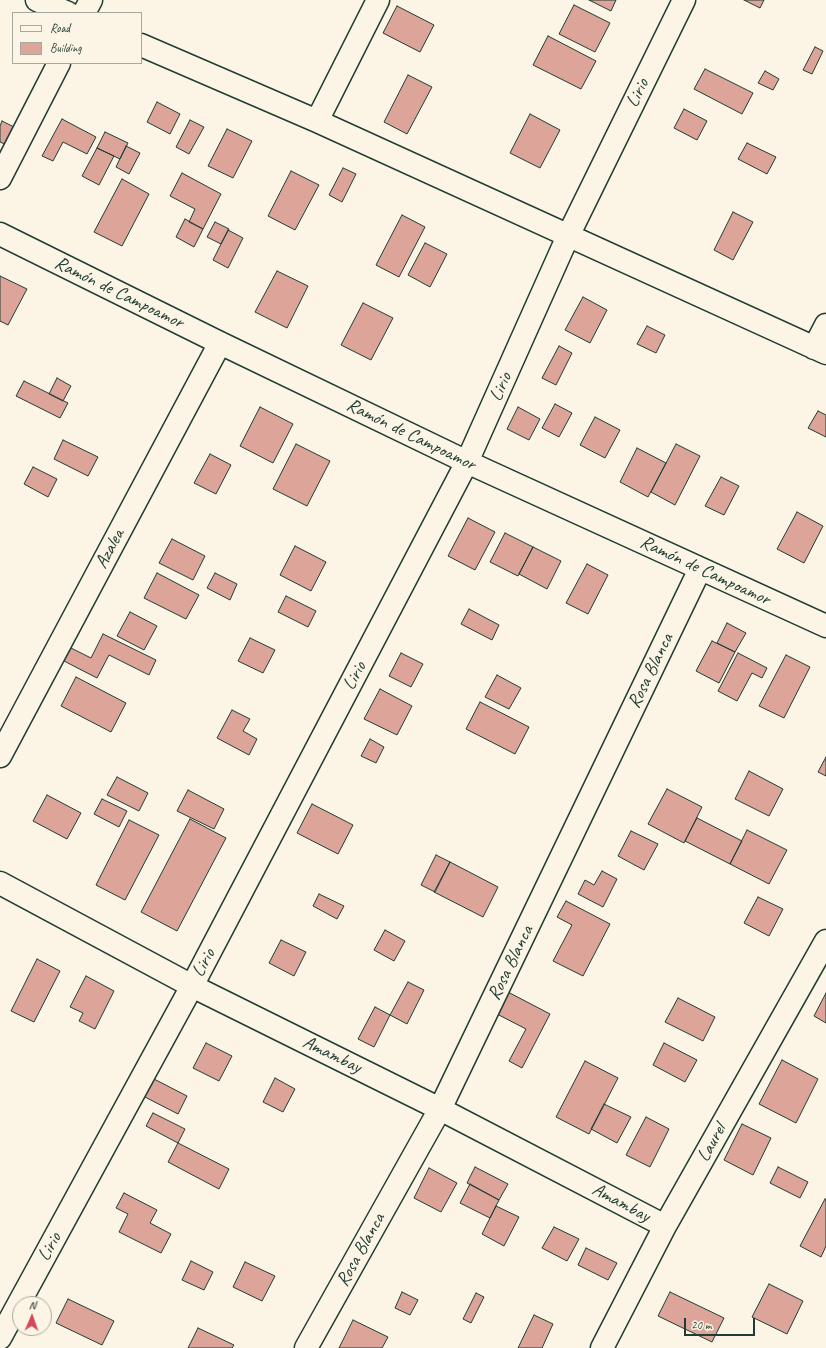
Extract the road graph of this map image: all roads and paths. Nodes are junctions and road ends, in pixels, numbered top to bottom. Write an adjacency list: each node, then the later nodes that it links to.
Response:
1 (37, 0): 5 (street)
2 (91, 0): 6 (street)
3 (378, 0): 9 (street)
4 (684, 0): 12 (street, Lirio)
5 (66, 12)
6 (85, 12)
7 (142, 45): 9 (street)
8 (58, 64): 10 (street)
9 (318, 121): 12 (street)
10 (0, 178)
11 (0, 234): 14 (street, Ramón de Campoamor)
12 (568, 236): 15 (street); 16 (street, Lirio)
13 (826, 325): 15 (street)
14 (220, 343): 16 (street, Ramón de Campoamor); 19 (street, Azalea)
15 (820, 351)
16 (467, 462): 17 (street, Ramón de Campoamor); 22 (street, Lirio)
17 (700, 569): 18 (street, Ramón de Campoamor); 23 (street, Rosa Blanca)
18 (826, 626)
19 (0, 756)
20 (0, 884): 22 (street, Amambay)
21 (826, 941): 24 (street, Laurel)
22 (192, 986): 23 (street, Amambay); 25 (street, Lirio)
23 (440, 1109): 24 (street, Amambay); 26 (street, Rosa Blanca)
24 (665, 1226): 27 (street, Laurel)
25 (0, 1338)
26 (306, 1348)
27 (602, 1348)

